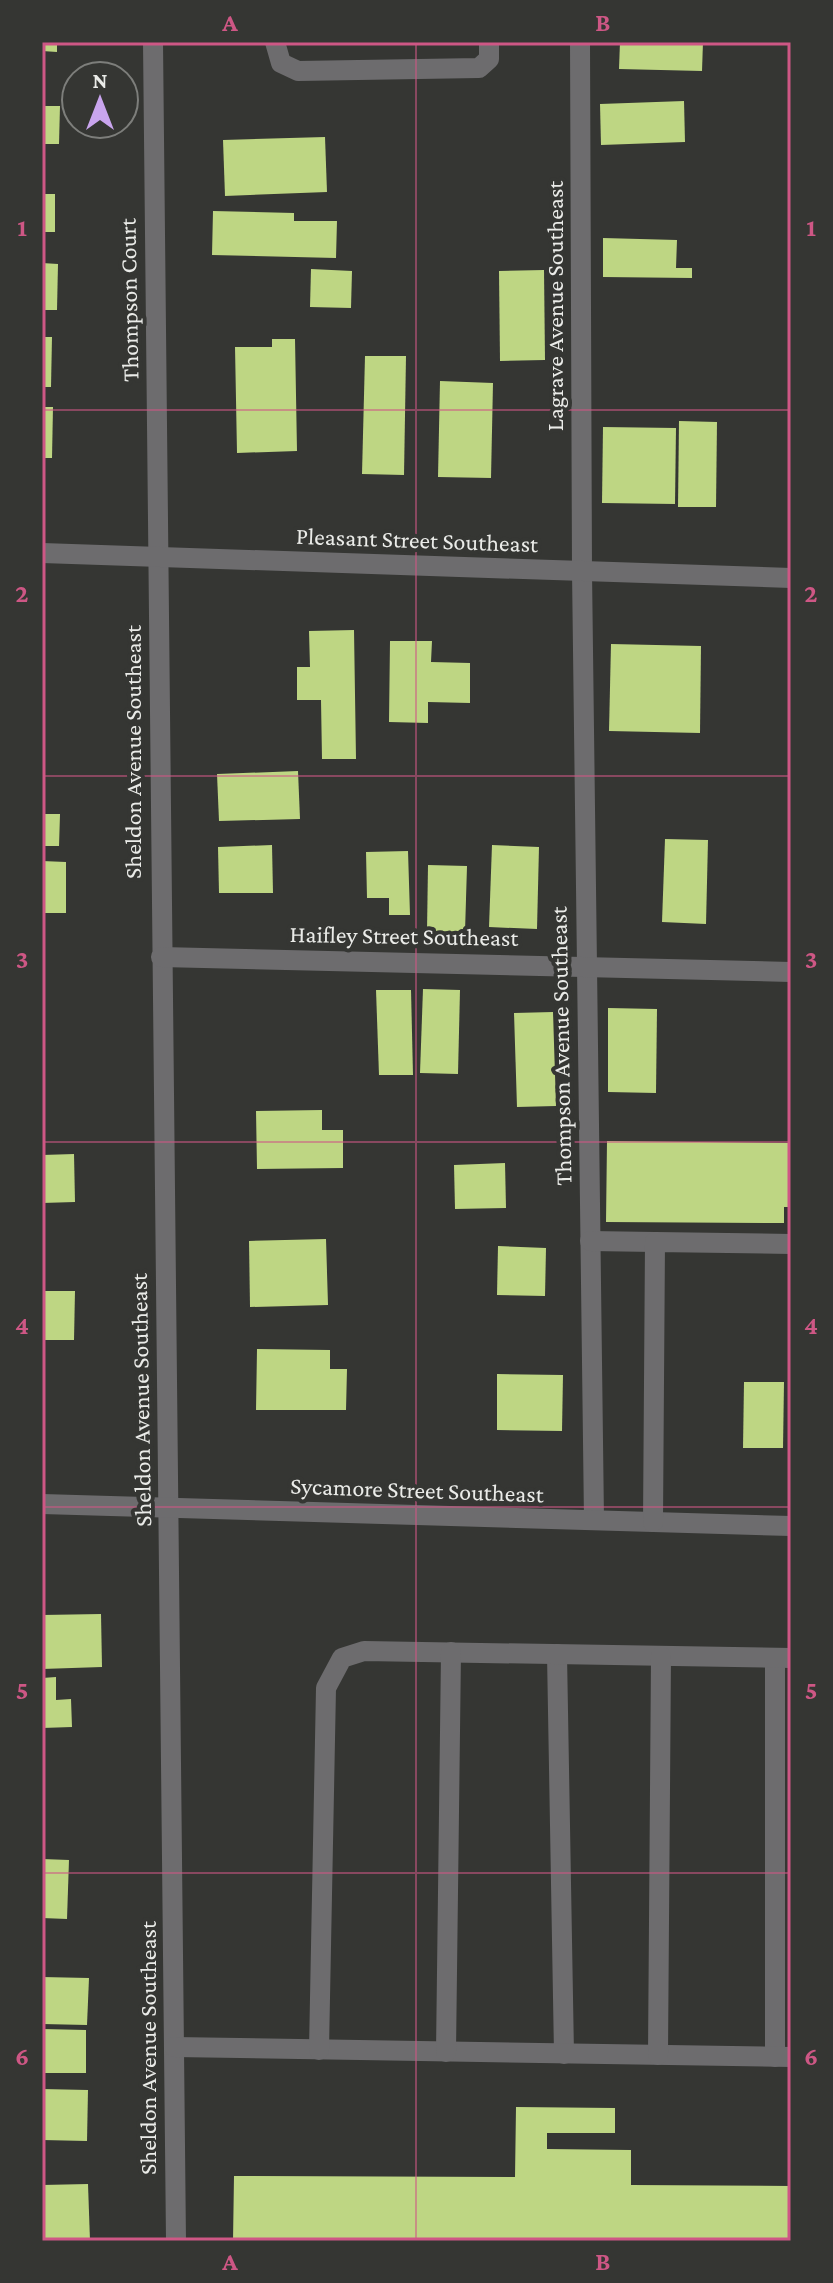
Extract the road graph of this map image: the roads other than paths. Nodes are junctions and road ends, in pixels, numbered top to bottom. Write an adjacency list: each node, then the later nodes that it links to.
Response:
1 (153, 42): 6 (street, Thompson Court)
2 (275, 42): 3 (street)
3 (489, 42)
4 (580, 42): 7 (street, Lagrave Avenue Southeast)
5 (42, 553): 6 (street, Pleasant Street Southeast)
6 (158, 558): 7 (street, Pleasant Street Southeast); 9 (street, Sheldon Avenue Southeast)
7 (582, 571): 8 (street, Pleasant Street Southeast); 10 (street, Thompson Avenue Southeast)
8 (791, 578)
9 (161, 957): 10 (street, Haifley Street Southeast); 16 (street, Sheldon Avenue Southeast)
10 (586, 966): 11 (street, Haifley Street Southeast); 12 (street, Thompson Avenue Southeast)
11 (791, 972)
12 (590, 1241): 13 (street); 17 (street, Thompson Avenue Southeast)
13 (655, 1242): 14 (street); 18 (street)
14 (791, 1244)
15 (42, 1504): 16 (street, Sycamore Street Southeast)
16 (169, 1509): 17 (street, Sycamore Street Southeast); 24 (street, Sheldon Avenue Southeast)
17 (594, 1520): 18 (street, Sycamore Street Southeast)
18 (653, 1522): 19 (street, Sycamore Street Southeast)
19 (791, 1526)
20 (451, 1652): 21 (street); 25 (street); 26 (street)
21 (557, 1654): 22 (street); 27 (street)
22 (661, 1656): 23 (street); 28 (street)
23 (783, 1658): 29 (street)
24 (174, 2047): 25 (street); 30 (street, Sheldon Avenue Southeast)
25 (319, 2050): 26 (street)
26 (446, 2052): 27 (street)
27 (564, 2054): 28 (street)
28 (658, 2055): 29 (street)
29 (783, 2057)
30 (176, 2241)

